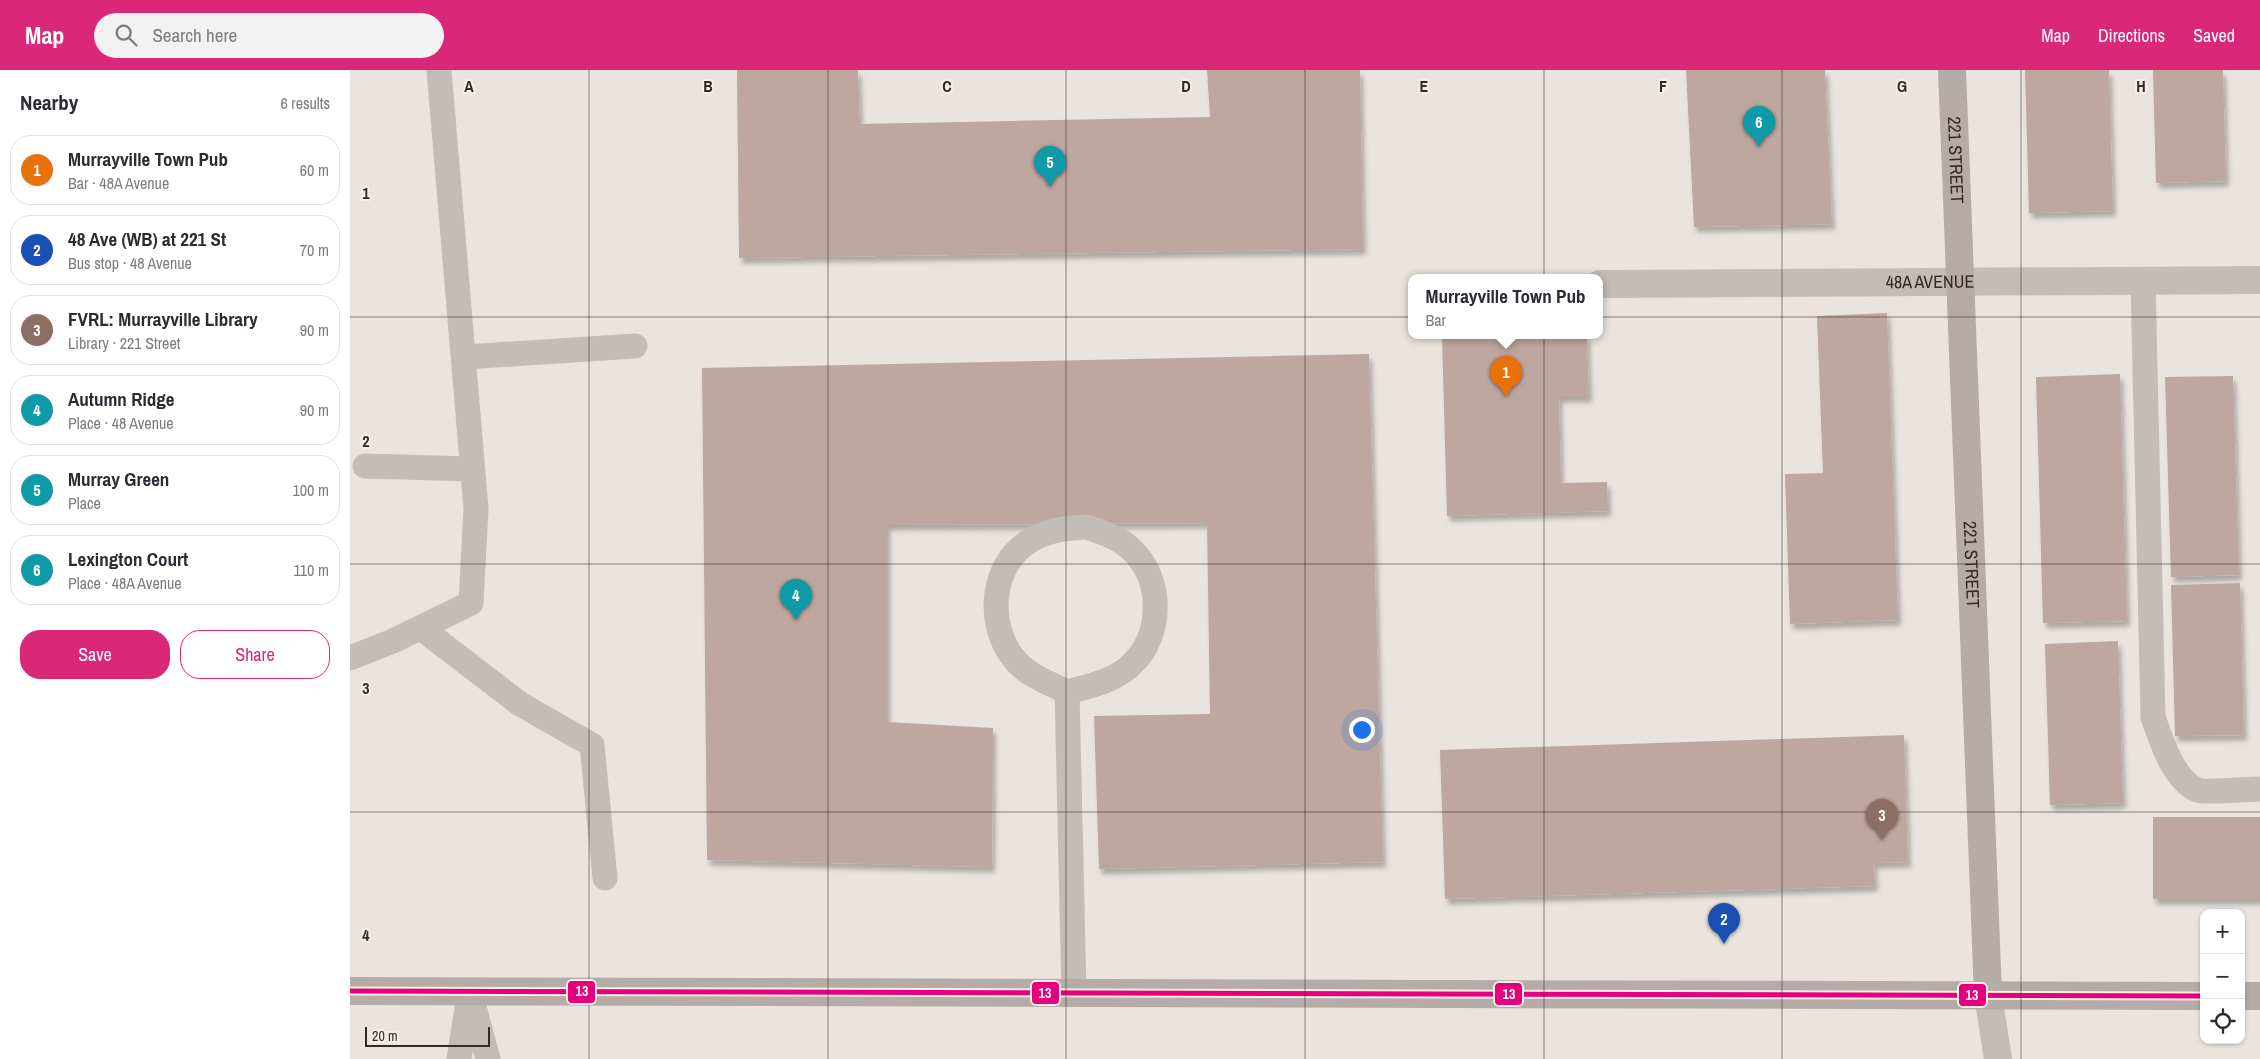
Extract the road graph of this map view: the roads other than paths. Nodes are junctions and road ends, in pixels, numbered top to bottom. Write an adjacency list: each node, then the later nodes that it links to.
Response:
1 (439, 70): 8 (lane)
2 (1952, 70): 5 (main road, 221 STREET)
3 (2260, 280): 4 (street, 48A AVENUE)
4 (2143, 281): 5 (street, 48A AVENUE); 14 (lane)
5 (1960, 282): 6 (street, 48A AVENUE); 19 (main road, 221 STREET)
6 (1603, 284)
7 (635, 346): 8 (lane)
8 (464, 357): 10 (lane)
9 (365, 466): 10 (lane)
10 (472, 469): 11 (lane)
11 (421, 628): 12 (lane); 15 (lane)
12 (350, 658)
13 (1067, 692): 13 (lane); 18 (lane)
14 (2260, 789)
15 (605, 878)
16 (350, 992): 17 (main road)
17 (470, 992): 18 (main road); 23 (lane); 24 (lane)
18 (1074, 993): 19 (main road)
19 (1988, 995): 20 (main road); 25 (street, 221 STREET)
20 (2200, 996)
21 (2245, 996): 22 (main road)
22 (2260, 996)
23 (459, 1059)
24 (488, 1059)
25 (1998, 1059)

